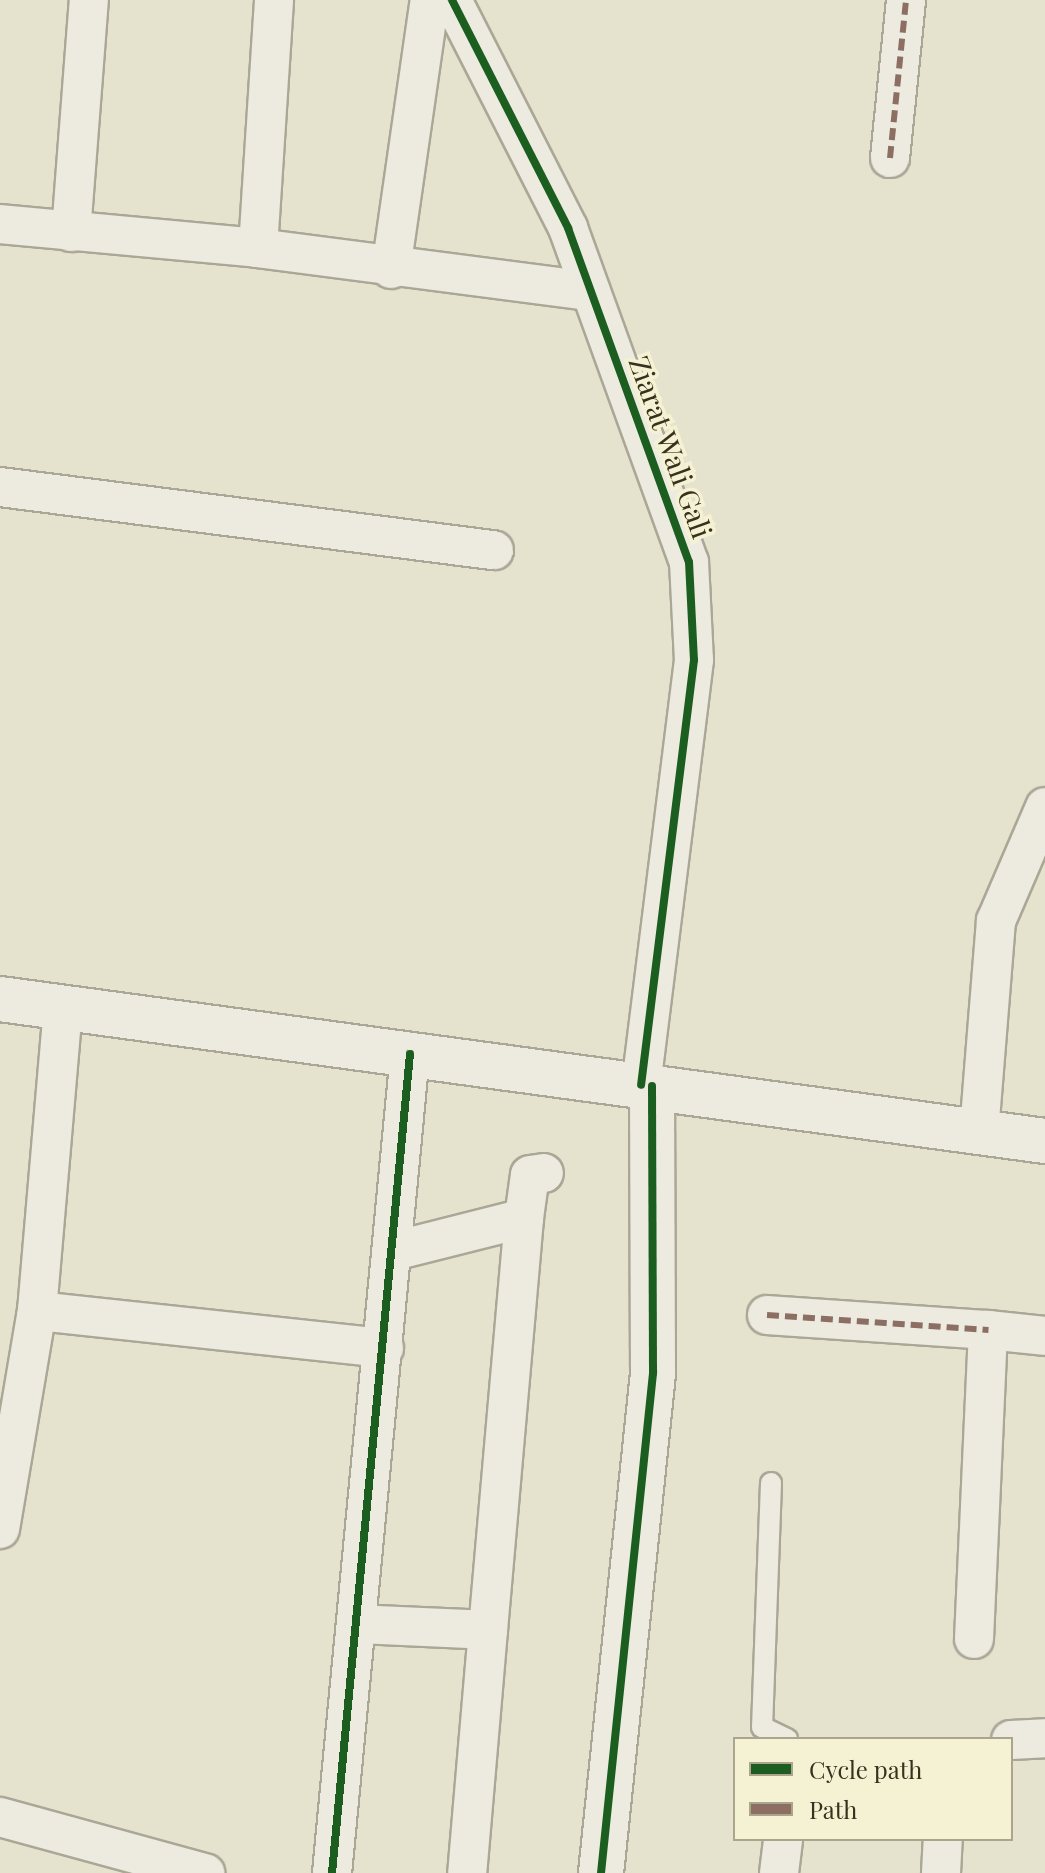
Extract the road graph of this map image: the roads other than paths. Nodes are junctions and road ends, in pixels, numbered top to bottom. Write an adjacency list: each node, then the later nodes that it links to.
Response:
1 (89, 0): 8 (street)
2 (274, 0): 9 (street)
3 (430, 0): 10 (street)
4 (452, 0): 11 (street, Ziarat Wali Gali)
5 (906, 0): 6 (street)
6 (890, 158)
7 (0, 224): 8 (street)
8 (71, 232): 9 (street)
9 (258, 248): 10 (street)
10 (391, 269): 11 (street)
11 (590, 291): 18 (street, Ziarat Wali Gali)
12 (0, 487): 13 (street)
13 (494, 550)
14 (1045, 807): 19 (street)
15 (0, 999): 16 (main road)
16 (63, 1007): 17 (main road); 24 (street)
17 (410, 1054): 18 (main road); 23 (street)
18 (646, 1085): 19 (main road); 44 (main road)
19 (979, 1132): 20 (main road)
20 (1045, 1141)
21 (544, 1173): 22 (street)
22 (524, 1218): 23 (street); 32 (street)
23 (394, 1251): 28 (street)
24 (37, 1311): 28 (street); 30 (street)
25 (767, 1315): 26 (street)
26 (988, 1330): 27 (street); 33 (street)
27 (1045, 1336)
28 (384, 1348): 31 (street)
29 (771, 1483): 34 (lane)
30 (0, 1529)
31 (356, 1624): 32 (street); 42 (street)
32 (488, 1630): 43 (street)
33 (974, 1639)
34 (783, 1737)
35 (1045, 1738): 36 (street)
36 (1013, 1740)
37 (0, 1817): 40 (street)
38 (783, 1841): 45 (street)
39 (943, 1841): 46 (street)
40 (102, 1860): 41 (street)
41 (205, 1873)
42 (332, 1873)
43 (467, 1873)
44 (601, 1873)
45 (779, 1873)
46 (941, 1873)

